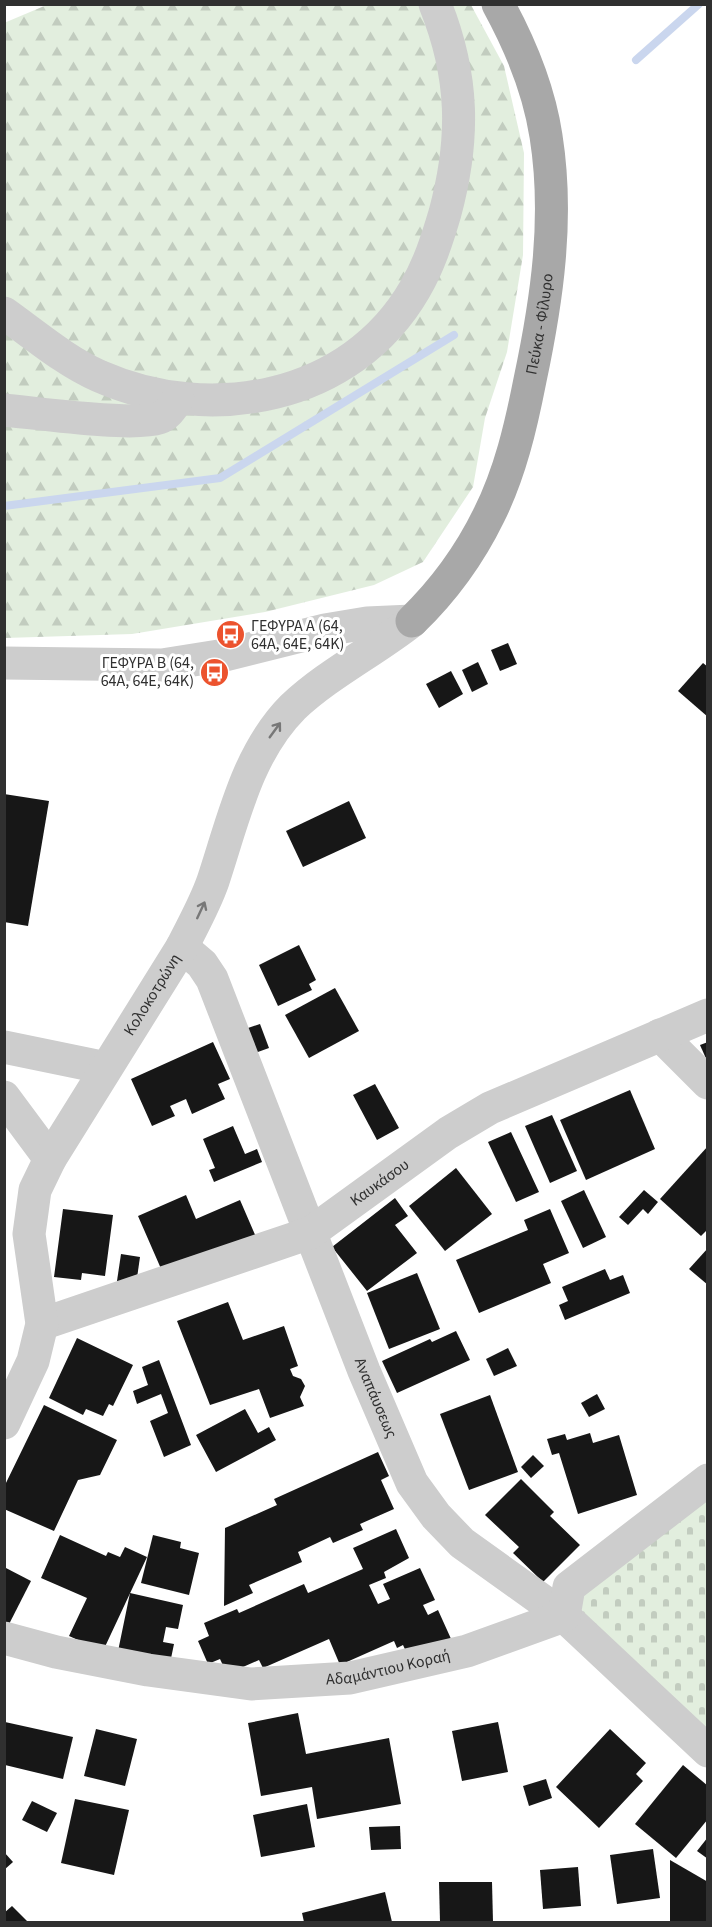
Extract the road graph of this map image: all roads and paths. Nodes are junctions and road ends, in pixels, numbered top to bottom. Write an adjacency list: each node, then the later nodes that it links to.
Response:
1 (435, 4): 4 (street)
2 (498, 4): 6 (main road, Πεύκα - Φίλυρο)
3 (4, 313): 4 (street)
4 (178, 399): 5 (street)
5 (4, 410)
6 (412, 621): 7 (street); 8 (street, Κολοκοτρώνη, one-way to 6)
7 (4, 663)
8 (182, 947): 12 (street, Κολοκοτρώνη); 16 (street, Αναπάυσεως)
9 (708, 1015): 10 (street, Καυκάσου)
10 (660, 1035): 13 (street); 16 (street, Καυκάσου)
11 (4, 1047): 12 (street)
12 (106, 1068): 15 (street, Κολοκοτρώνη)
13 (708, 1083)
14 (4, 1097): 15 (street)
15 (50, 1159): 17 (street, Κολοκοτρώνη)
16 (310, 1233): 17 (street, Καυκάσου); 20 (street, Αναπάυσεως)
17 (42, 1324): 18 (street, Κολοκοτρώνη)
18 (4, 1424)
19 (708, 1480): 20 (street)
20 (564, 1616): 21 (street, Αδαμάντιου Κοραή); 22 (street, Αναπάυσεως)
21 (4, 1638)
22 (708, 1751)

